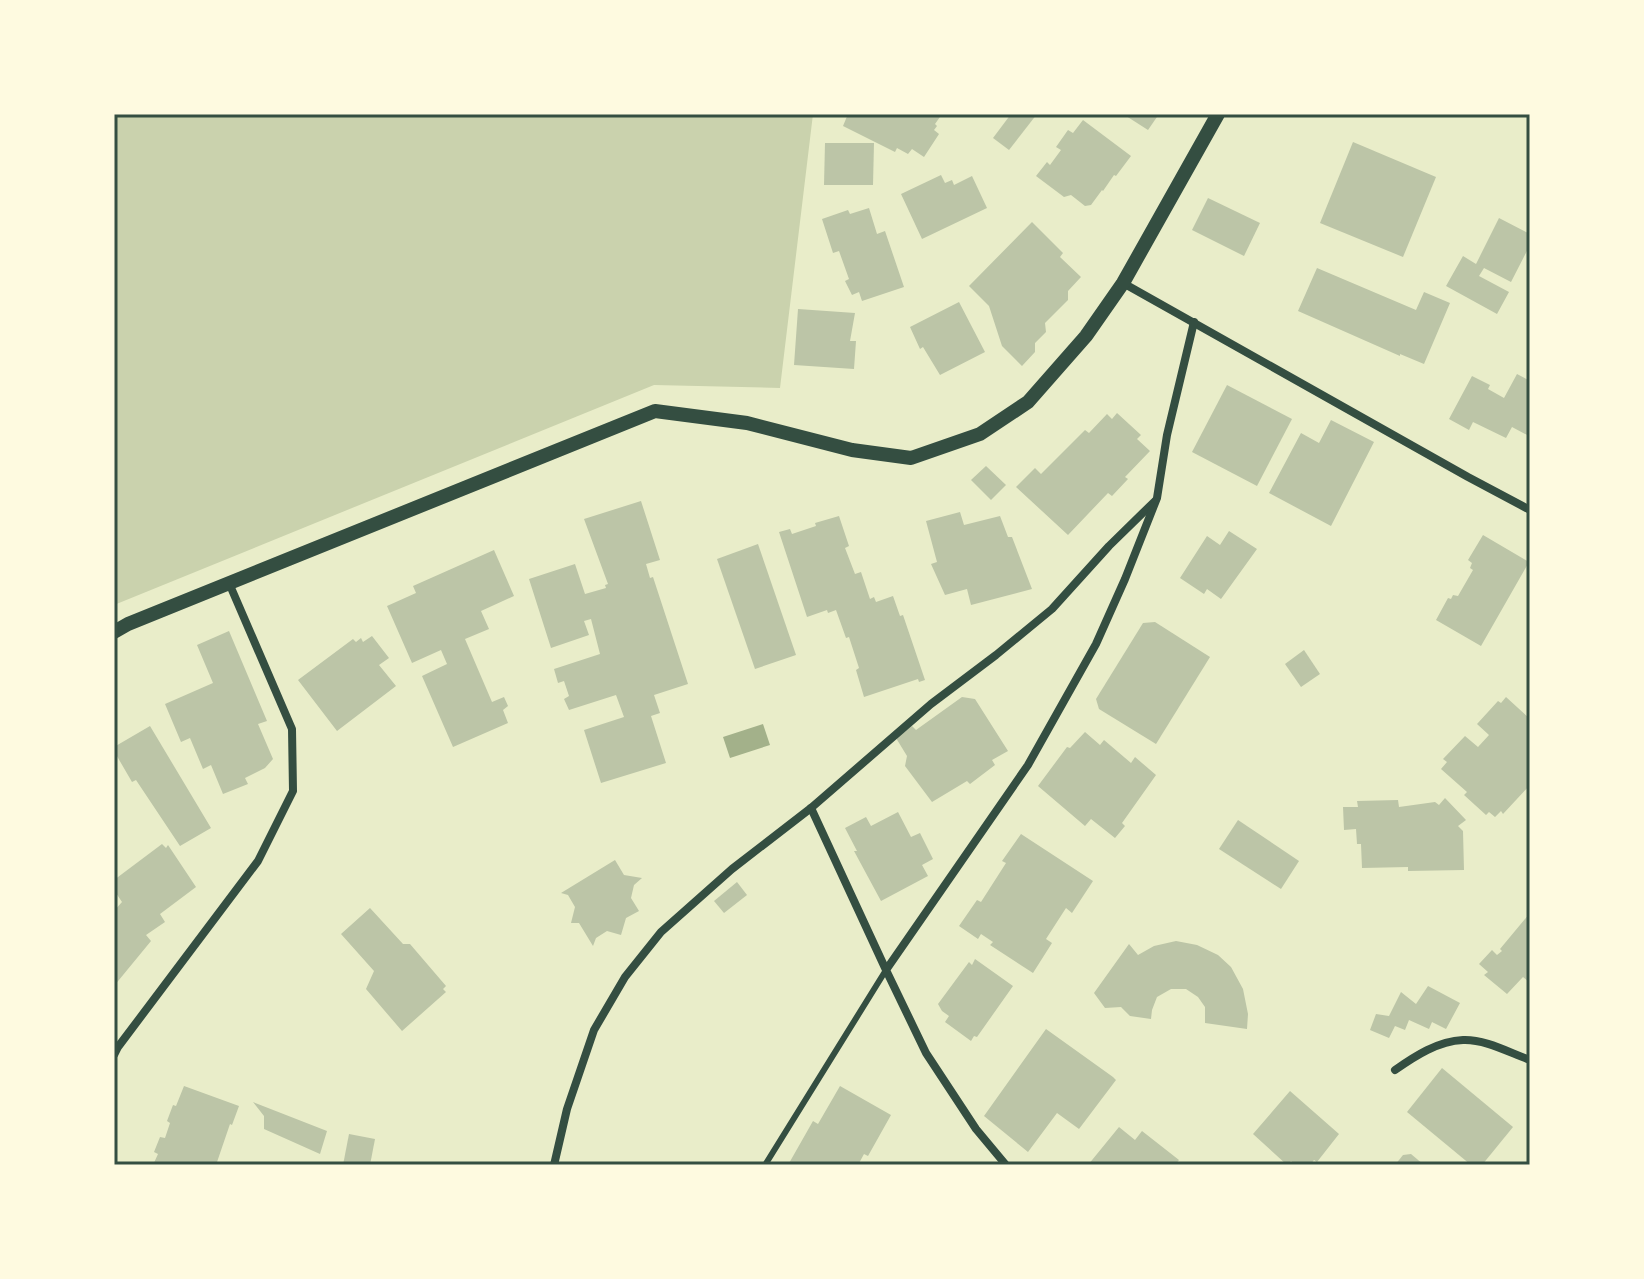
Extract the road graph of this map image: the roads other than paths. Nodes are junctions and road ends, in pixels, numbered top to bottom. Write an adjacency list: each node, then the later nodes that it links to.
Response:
1 (1218, 114): 2 (street)
2 (1123, 283): 3 (street); 6 (street)
3 (1194, 322): 4 (street); 5 (street)
4 (1157, 498): 8 (street); 9 (street)
5 (1530, 510)
6 (229, 583): 7 (street); 10 (street)
7 (114, 632)
8 (811, 808): 9 (street); 13 (street)
9 (886, 970): 14 (lane); 15 (street)
10 (114, 1055)
11 (1530, 1060): 12 (street)
12 (1395, 1070)
13 (554, 1165)
14 (765, 1165)
15 (1006, 1165)

